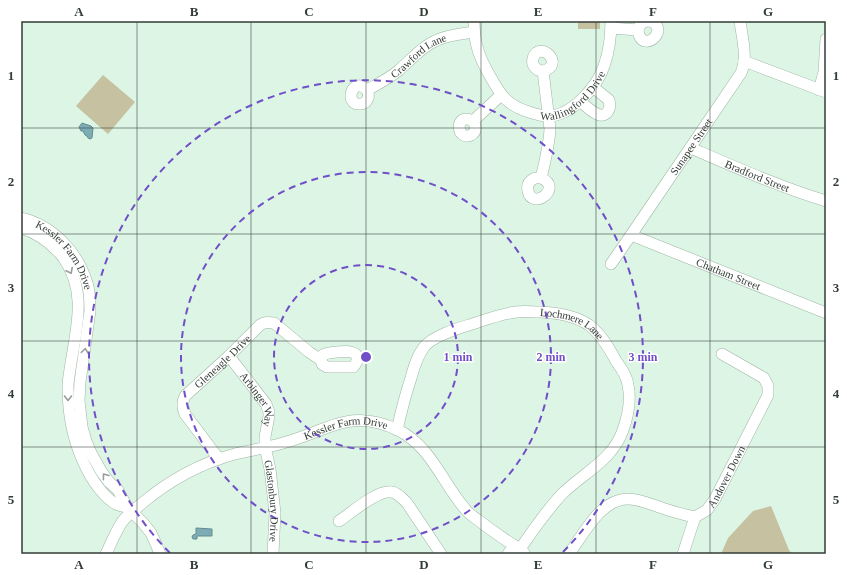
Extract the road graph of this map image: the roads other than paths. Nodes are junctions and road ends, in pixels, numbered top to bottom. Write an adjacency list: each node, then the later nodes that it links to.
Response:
1 (648, 21): 5 (street); 5 (street)
2 (740, 21): 7 (street, Sunapee Street)
3 (611, 25): 5 (street); 9 (street, Wallingford Drive)
4 (474, 26): 10 (street, Crawford Lane); 12 (street, Wallingford Drive)
5 (638, 30)
6 (826, 38): 11 (street)
7 (744, 61): 11 (street); 16 (street, Sunapee Street)
8 (543, 71): 14 (street)
9 (593, 87): 13 (street, Wallingford Drive); 13 (street)
10 (367, 90)
11 (823, 91)
12 (501, 95): 14 (street, Wallingford Drive); 15 (street)
13 (580, 102): 14 (street, Wallingford Drive)
14 (548, 116): 17 (street)
15 (473, 121)
16 (691, 148): 18 (street, Bradford Street); 21 (street, Sunapee Street)
17 (541, 178)
18 (826, 201)
19 (21, 218): 30 (street, Kessler Farm Drive, one-way to 19)
20 (21, 228): 30 (street, Kessler Farm Drive, one-way to 30)
21 (631, 235): 22 (street, Sunapee Street); 23 (street, Chatham Street)
22 (611, 264)
23 (826, 314)
24 (722, 354): 31 (street, Andover Down)
25 (229, 356): 26 (street, Gleneagle Drive); 28 (street, Arbinger Way); 29 (street, Gleneagle Drive)
26 (321, 360)
27 (397, 430): 28 (street, Kessler Farm Drive); 33 (street, Kessler Farm Drive); 33 (street, Lochmere Lane)
28 (266, 447): 29 (street, Kessler Farm Drive); 36 (street, Glastonbury Drive)
29 (219, 460): 30 (street, Kessler Farm Drive)
30 (130, 509): 34 (street); 35 (street, Kessler Farm Drive)
31 (695, 517): 38 (street, Andover Down); 39 (street)
32 (339, 521): 37 (street)
33 (517, 551)
34 (106, 554)
35 (160, 554)
36 (273, 554)
37 (441, 554)
38 (569, 554)
39 (683, 554)

